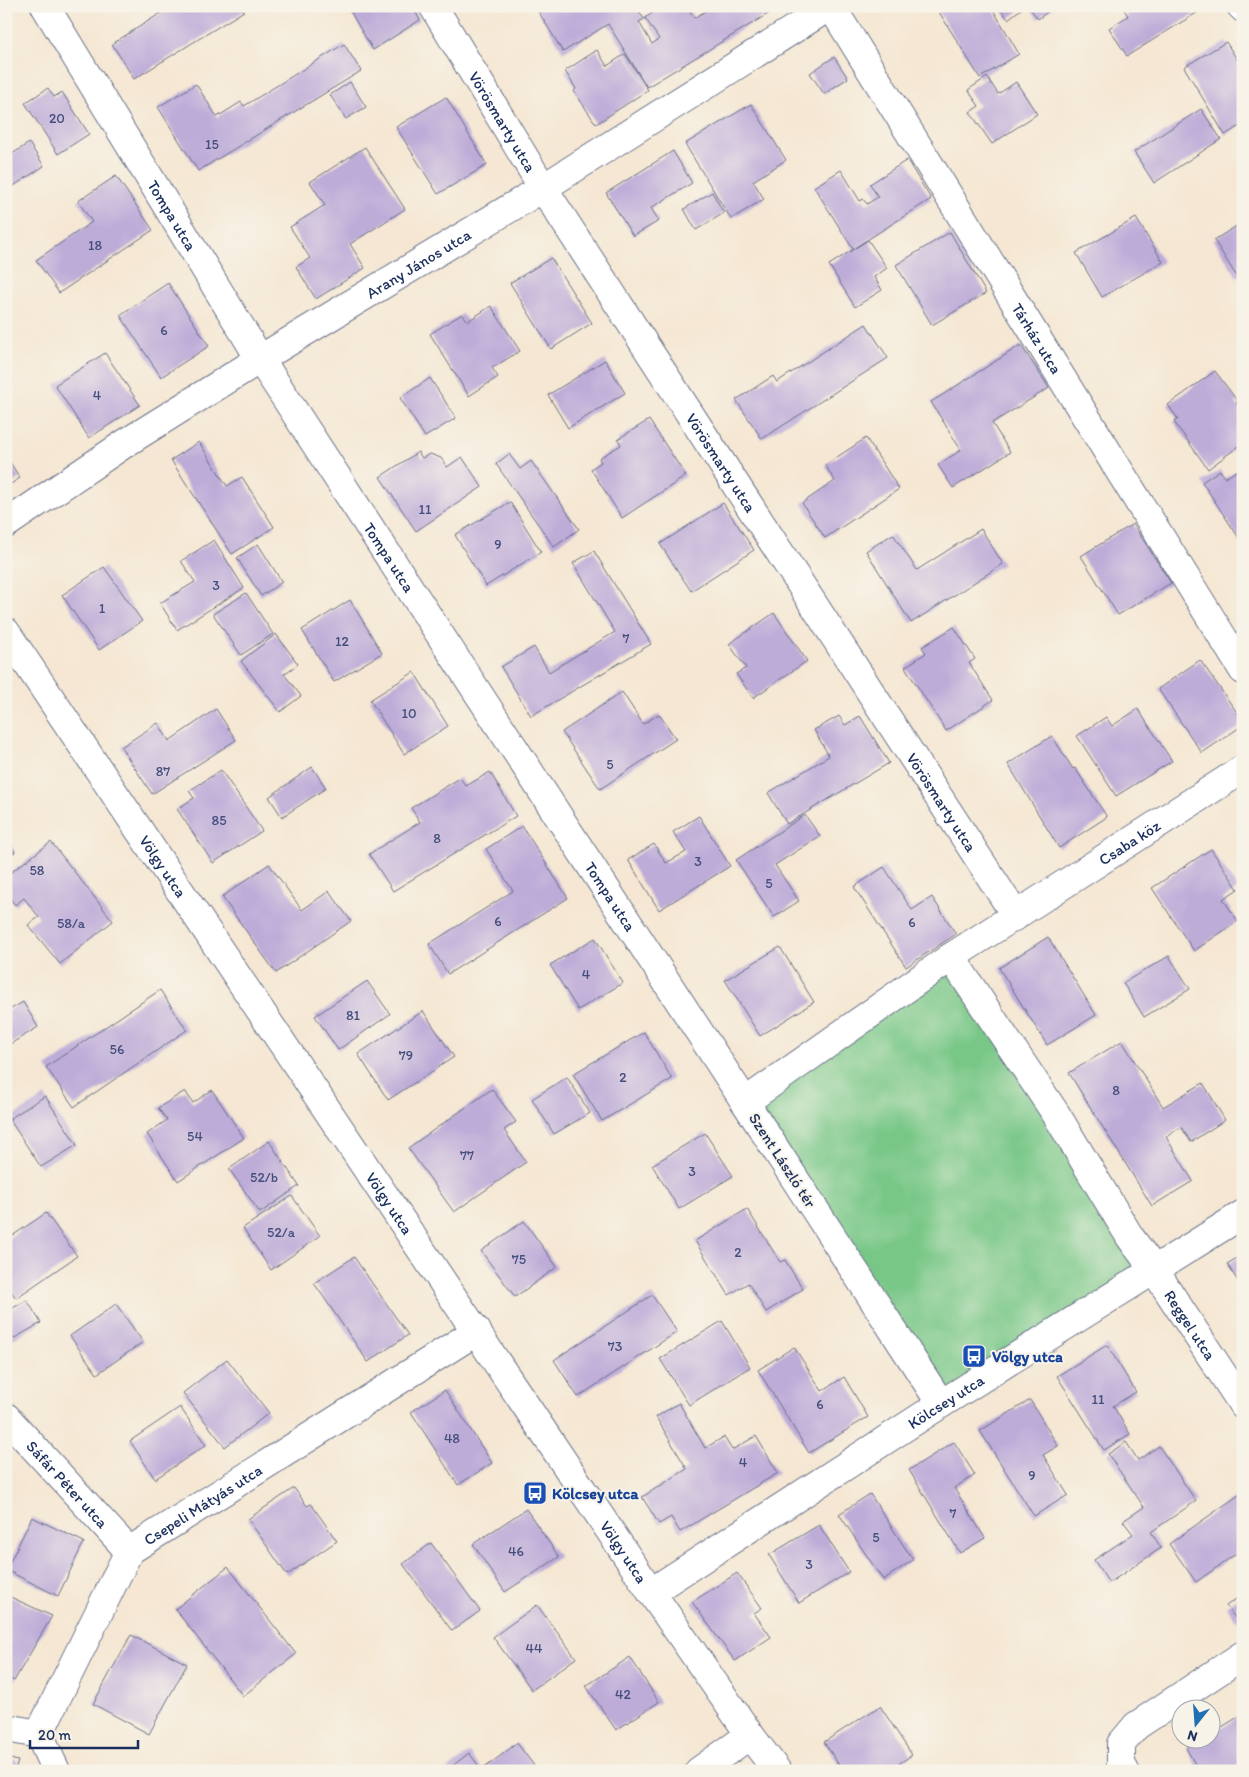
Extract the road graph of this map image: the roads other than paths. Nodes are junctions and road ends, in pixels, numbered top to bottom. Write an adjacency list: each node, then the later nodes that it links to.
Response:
1 (45, 6): 5 (street, Tompa utca)
2 (433, 6): 4 (street, Vörösmarty utca)
3 (831, 6): 4 (street, Arany János utca); 8 (street, Tárház utca)
4 (543, 188): 5 (street, Arany János utca); 10 (street, Vörösmarty utca)
5 (260, 359): 6 (street, Arany János utca); 12 (street, Tompa utca)
6 (6, 524)
7 (6, 632): 15 (street, Völgy utca)
8 (1243, 670)
9 (1243, 769): 10 (street, Csaba köz)
10 (1016, 916): 11 (street, Szent László tér)
11 (951, 957): 12 (street, Szent László tér); 14 (street)
12 (745, 1102): 16 (street, Szent László tér)
13 (1243, 1214): 14 (street, Kölcsey utca)
14 (1155, 1271): 16 (street, Kölcsey utca); 17 (street, Reggel utca)
15 (477, 1331): 19 (street, Csepeli Mátyás utca); 20 (street, Völgy utca)
16 (941, 1404): 20 (street, Kölcsey utca)
17 (1243, 1405)
18 (6, 1418): 19 (street, Sáfár Péter utca)
19 (129, 1551): 23 (street, Csepeli Mátyás utca)
20 (651, 1592): 24 (street, Völgy utca)
21 (1243, 1655): 28 (street)
22 (6, 1728): 23 (street)
23 (39, 1734): 25 (street)
24 (750, 1734): 26 (street); 27 (street, Völgy utca)
25 (56, 1771)
26 (699, 1771)
27 (777, 1771)
28 (1126, 1771)

